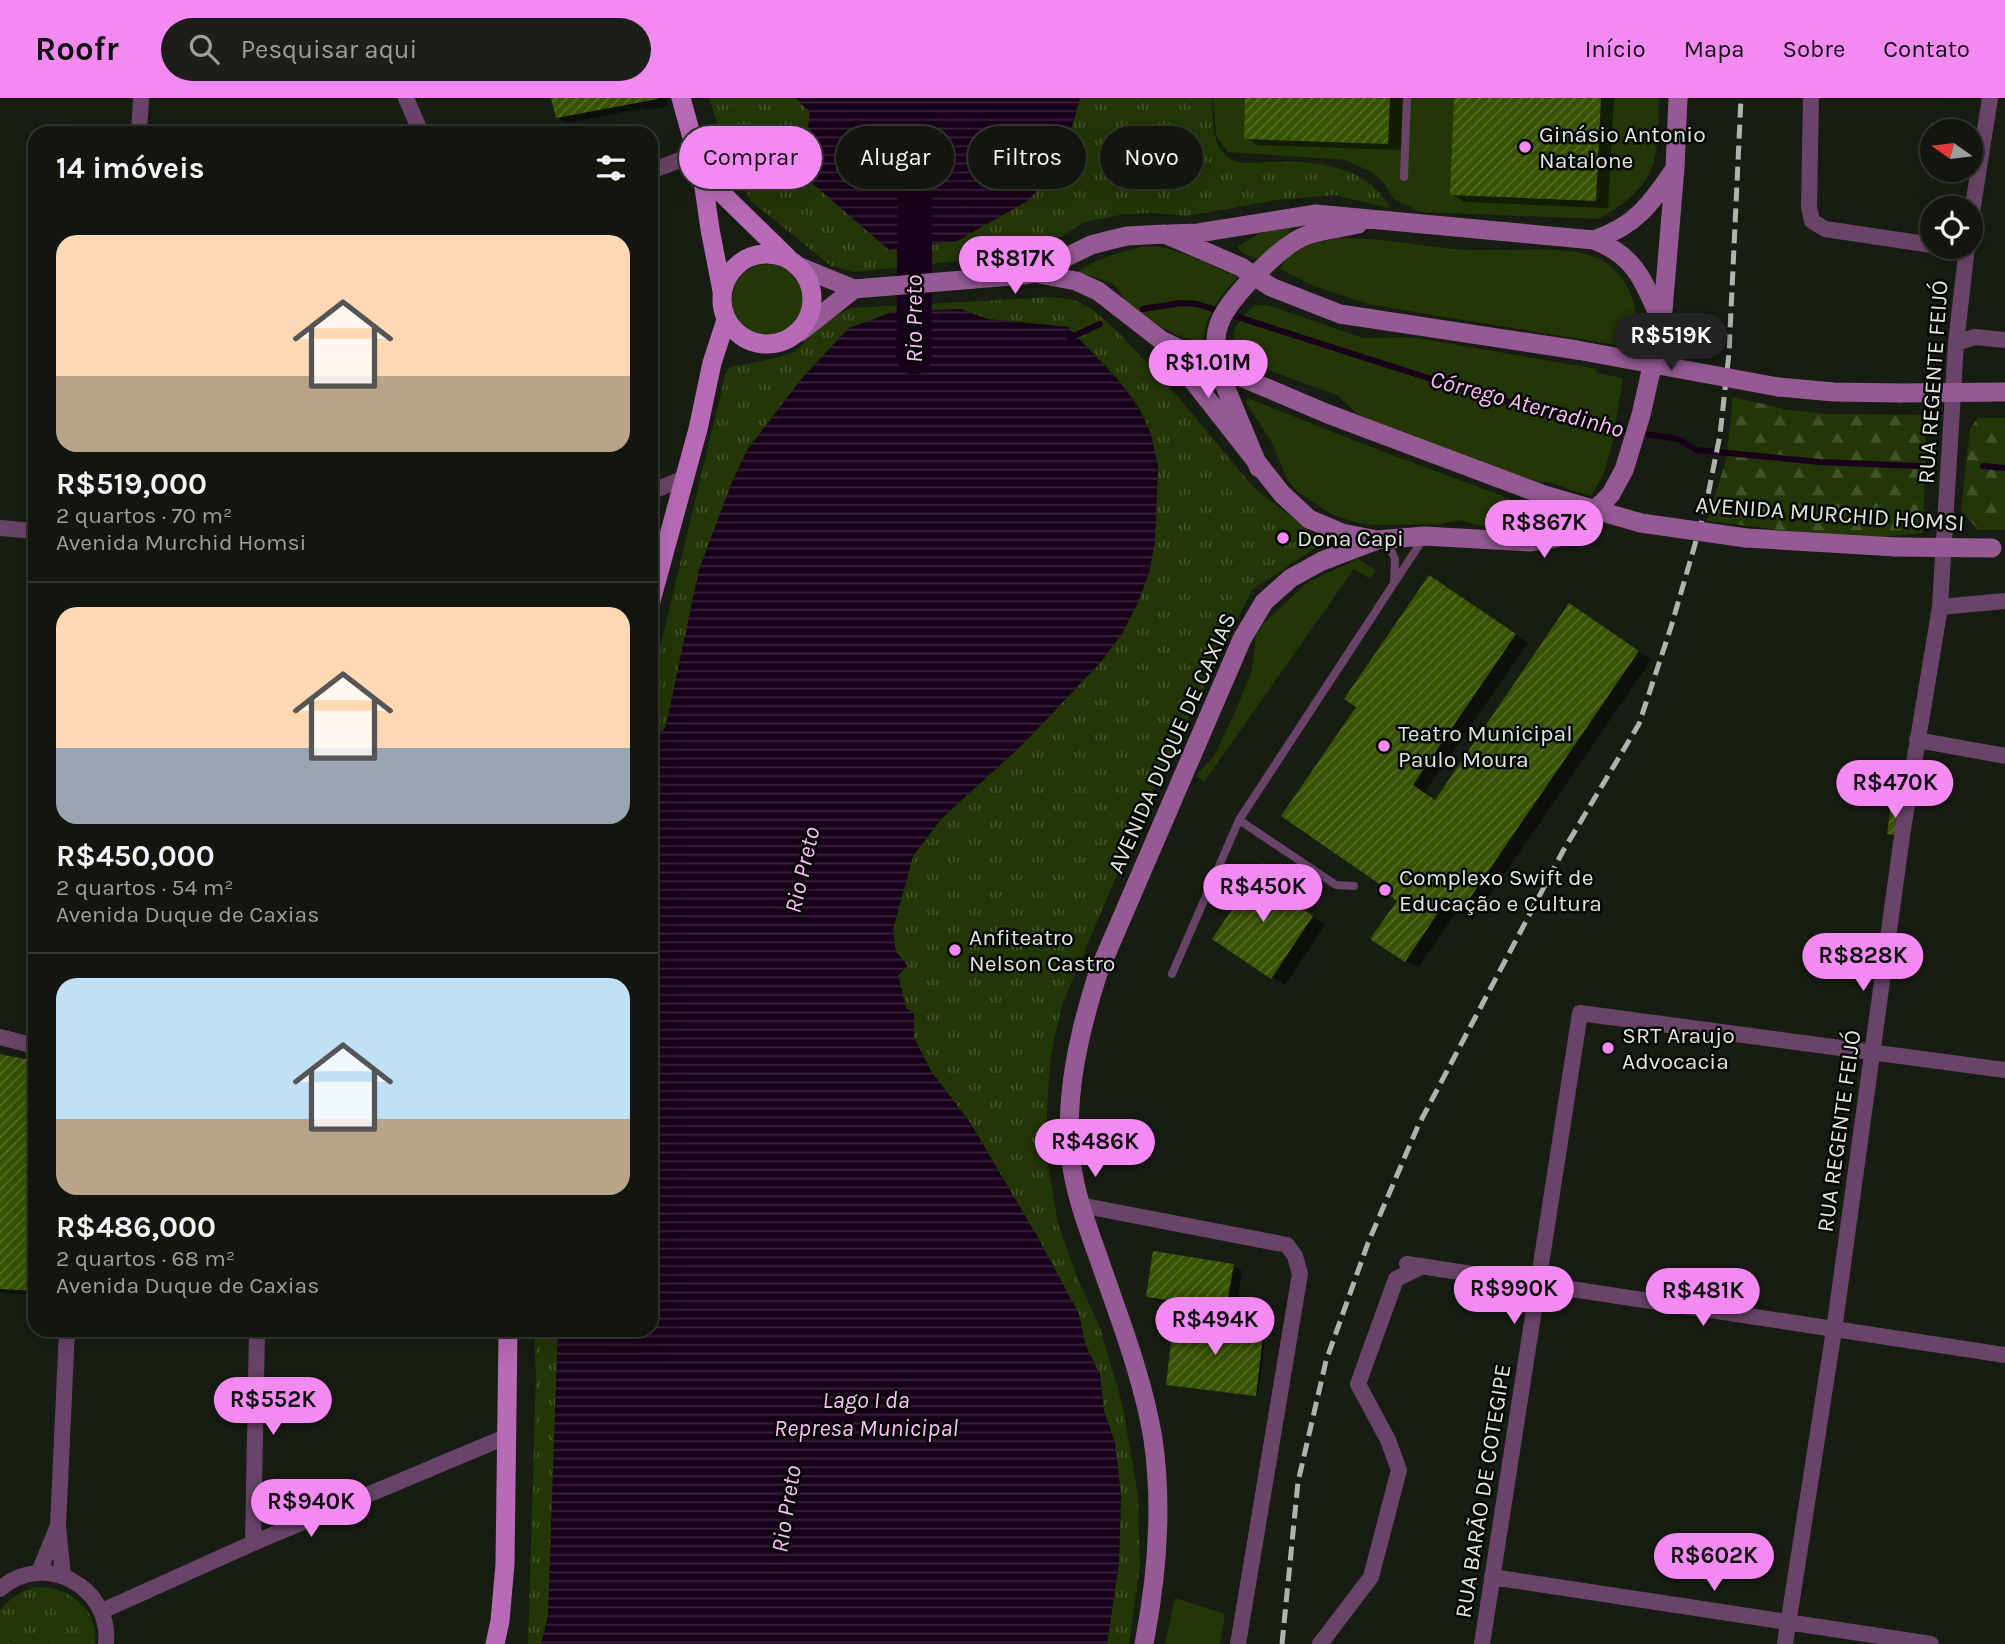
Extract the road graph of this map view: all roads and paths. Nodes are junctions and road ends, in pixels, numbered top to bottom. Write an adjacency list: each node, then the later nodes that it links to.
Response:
1 (141, 98): 8 (street)
2 (406, 98): 9 (street)
3 (681, 98): 10 (main road)
4 (1406, 98): 14 (lane)
5 (1678, 98): 13 (main road, AVENIDA DUQUE DE CAXIAS)
6 (1811, 98): 21 (street)
7 (1990, 98): 17 (street)
8 (139, 126)
9 (418, 126)
10 (688, 126)
11 (679, 160): 12 (street)
12 (658, 168)
13 (1675, 168): 20 (main road); 29 (main road, AVENIDA DUQUE DE CAXIAS)
14 (1404, 177)
15 (704, 189): 27 (main road)
16 (718, 189): 23 (main road)
17 (1975, 196)
18 (1376, 221): 19 (main road); 20 (main road); 25 (main road)
19 (1165, 234): 24 (main road, AVENIDA MURCHID HOMSI); 25 (main road, AVENIDA MURCHID HOMSI)
20 (1594, 240): 29 (main road)
21 (1920, 243)
22 (1966, 259): 33 (street, RUA REGENTE FEIJÓ)
23 (794, 263): 26 (main road, AVENIDA MURCHID HOMSI); 27 (main road); 30 (main road)
24 (1034, 274): 26 (main road, AVENIDA MURCHID HOMSI); 31 (main road, AVENIDA MURCHID HOMSI)
25 (1256, 276): 34 (main road); 35 (main road, AVENIDA MURCHID HOMSI, bridge)
26 (859, 289): 30 (main road)
27 (722, 292): 28 (main road)
28 (726, 320): 30 (main road); 37 (main road)
29 (1662, 322): 41 (main road, AVENIDA DUQUE DE CAXIAS)
30 (800, 332)
31 (1161, 340): 34 (main road, AVENIDA MURCHID HOMSI); 36 (main road)
32 (2005, 340): 33 (street)
33 (1956, 343): 47 (street, RUA REGENTE FEIJÓ)
34 (1217, 367): 36 (main road); 43 (main road, AVENIDA MURCHID HOMSI, bridge)
35 (2005, 393)
36 (1259, 468): 42 (main road)
37 (684, 478): 38 (street); 44 (main road)
38 (658, 489)
39 (0, 528): 40 (street)
40 (28, 530)
41 (1424, 536): 42 (main road, AVENIDA DUQUE DE CAXIAS); 45 (lane)
42 (1381, 540): 45 (lane); 57 (main road, AVENIDA DUQUE DE CAXIAS)
43 (1998, 548)
44 (658, 575)
45 (1394, 585): 50 (lane)
46 (2005, 601): 47 (street)
47 (1940, 607): 48 (street, RUA REGENTE FEIJÓ)
48 (1917, 740): 49 (street); 55 (street, RUA REGENTE FEIJÓ)
49 (2005, 755)
50 (1238, 820): 51 (lane); 52 (lane)
51 (1353, 886)
52 (1172, 974)
53 (0, 1037): 54 (street)
54 (28, 1044)
55 (1873, 1054): 56 (street); 58 (street, RUA BARÃO DE COTEGIPE); 59 (street, RUA REGENTE FEIJÓ)
56 (2005, 1070)
57 (1080, 1205): 75 (main road, AVENIDA DUQUE DE CAXIAS); 76 (street)
58 (1540, 1283): 59 (street); 69 (street, RUA BARÃO DE COTEGIPE); 77 (street)
59 (1834, 1330): 63 (street); 72 (street, RUA REGENTE FEIJÓ)
60 (67, 1337): 65 (street)
61 (257, 1337): 66 (street)
62 (508, 1337): 64 (main road)
63 (2005, 1355)
64 (508, 1436): 66 (street); 74 (main road)
65 (58, 1526): 67 (street); 68 (street)
66 (253, 1543): 71 (street)
67 (39, 1572): 68 (street); 70 (street)
68 (63, 1576): 71 (street)
69 (1492, 1577): 72 (street); 78 (street, RUA BARÃO DE COTEGIPE)
70 (0, 1588)
71 (102, 1611): 73 (street)
72 (1788, 1624): 79 (street, RUA REGENTE FEIJÓ); 80 (street)
73 (106, 1644)
74 (495, 1644)
75 (1144, 1644)
76 (1238, 1644)
77 (1320, 1644)
78 (1482, 1644)
79 (1785, 1644)
80 (1931, 1644)

